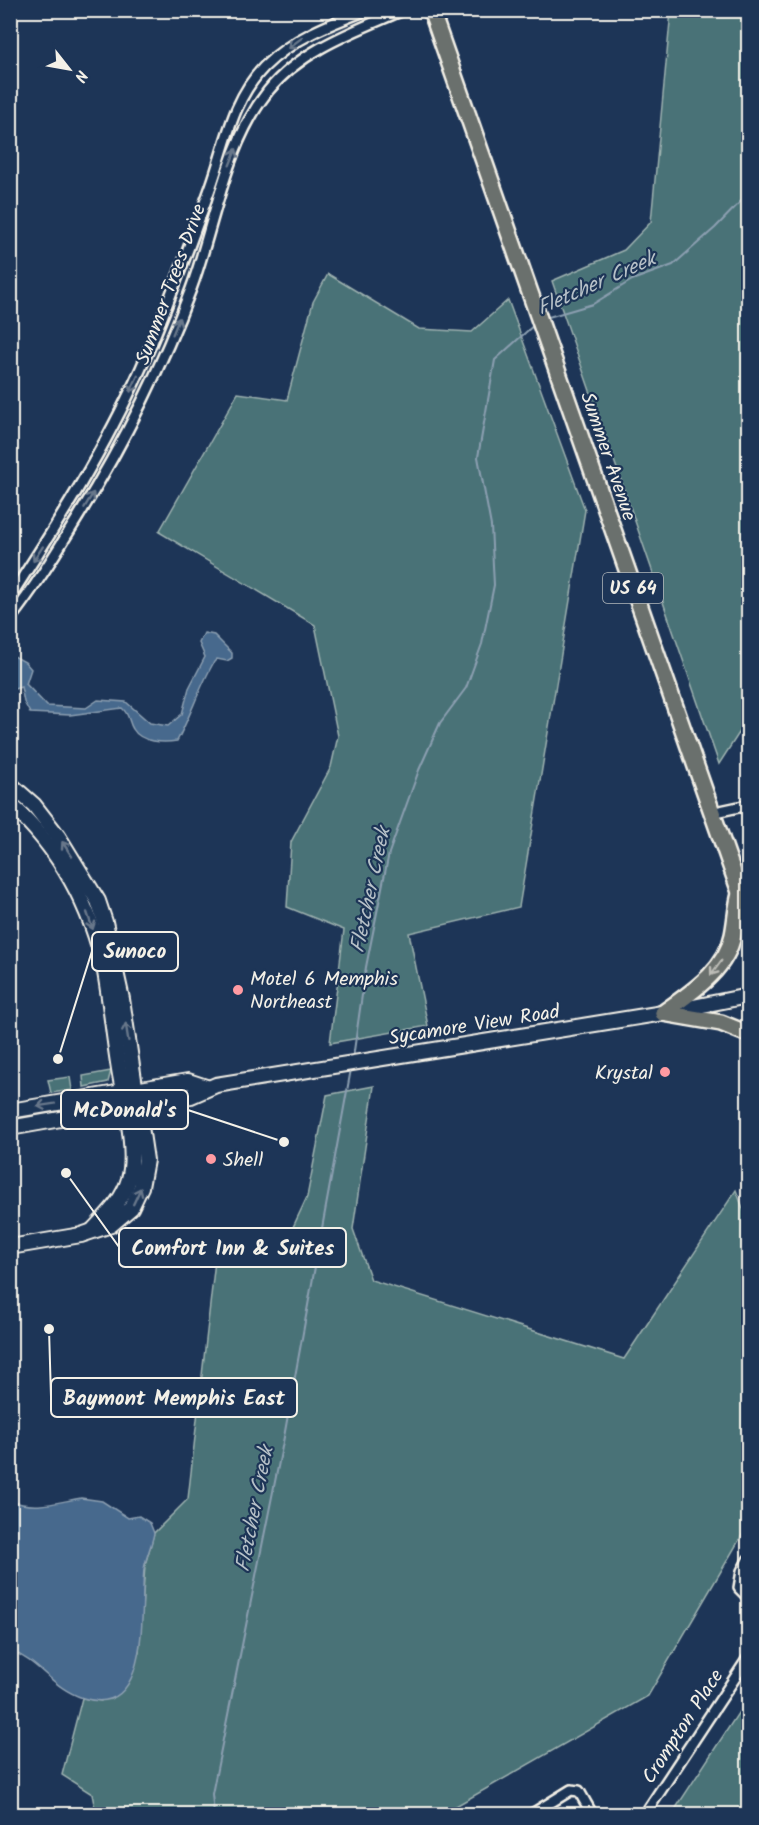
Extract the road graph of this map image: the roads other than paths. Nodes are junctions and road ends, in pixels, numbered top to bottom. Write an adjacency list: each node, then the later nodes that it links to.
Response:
1 (367, 10): 4 (street, Summer Trees Drive, one-way to 4)
2 (403, 10): 5 (street, Summer Trees Drive, one-way to 2)
3 (431, 10): 11 (main road, Summer Avenue / US 64)
4 (203, 208): 5 (street); 6 (street, Summer Trees Drive, one-way to 6)
5 (216, 213): 7 (street, Summer Trees Drive, one-way to 5)
6 (10, 597)
7 (10, 619)
8 (10, 784): 18 (main road, one-way to 8)
9 (10, 804): 18 (main road, one-way to 18)
10 (748, 805): 11 (street)
11 (711, 813): 12 (main road, Summer Avenue / US 64)
12 (740, 894): 13 (main road, Summer Avenue / US 64); 15 (main road, one-way to 15)
13 (748, 915)
14 (748, 996): 15 (main road, Sycamore View Road)
15 (663, 1013): 16 (main road); 17 (main road, Sycamore View Road)
16 (748, 1034)
17 (206, 1087): 18 (main road, Sycamore View Road); 19 (main road, Sycamore View Road)
18 (129, 1091): 19 (main road); 20 (main road, Sycamore View Road, one-way to 20)
19 (132, 1106): 21 (main road, Sycamore View Road); 22 (main road)
20 (10, 1111)
21 (10, 1128)
22 (10, 1246)
23 (748, 1560): 24 (street)
24 (748, 1597)
25 (748, 1658): 28 (street, Crompton Place)
26 (532, 1815): 27 (street)
27 (592, 1815)
28 (645, 1815)

